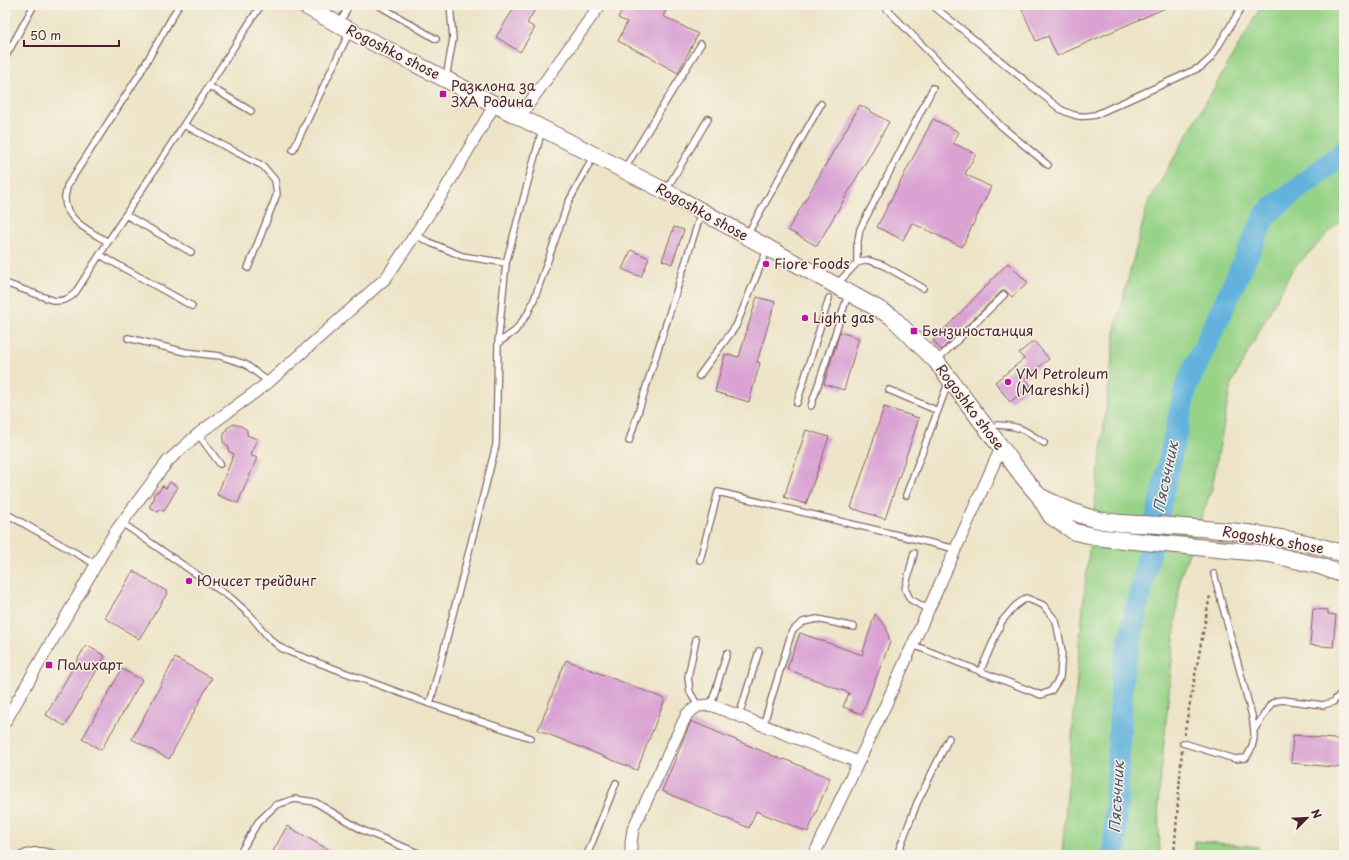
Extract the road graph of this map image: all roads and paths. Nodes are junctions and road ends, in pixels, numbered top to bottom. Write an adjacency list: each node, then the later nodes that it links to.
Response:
1 (34, 5): 17 (lane)
2 (179, 5): 13 (lane)
3 (185, 5): 13 (lane)
4 (261, 5): 19 (lane)
5 (304, 5): 14 (main road, Rogoshko shose)
6 (349, 5): 14 (lane)
7 (378, 5): 15 (lane)
8 (450, 5): 18 (lane)
9 (600, 5): 24 (street)
10 (883, 5): 30 (lane)
11 (932, 5): 12 (lane)
12 (1243, 5)
13 (175, 12): 37 (lane)
14 (344, 28): 18 (main road, Rogoshko shose); 28 (lane)
15 (436, 39)
16 (701, 44): 31 (lane)
17 (5, 58)
18 (445, 79): 21 (main road, Rogoshko shose)
19 (209, 86): 23 (lane); 26 (lane)
20 (933, 88): 42 (lane)
21 (495, 104): 24 (main road, Rogoshko shose); 35 (street)
22 (821, 104): 36 (lane)
23 (251, 111)
24 (520, 116): 27 (main road, Rogoshko shose)
25 (708, 119): 32 (lane)
26 (184, 125): 34 (lane); 43 (lane)
27 (542, 127): 29 (main road, Rogoshko shose); 41 (lane)
28 (293, 150)
29 (594, 155): 31 (main road, Rogoshko shose); 50 (lane)
30 (1048, 165)
31 (624, 170): 32 (main road, Rogoshko shose)
32 (665, 191): 33 (main road, Rogoshko shose)
33 (702, 211): 36 (main road, Rogoshko shose); 61 (lane)
34 (126, 215): 37 (lane); 39 (lane)
35 (415, 235): 41 (lane); 54 (street)
36 (747, 236): 38 (main road, Rogoshko shose)
37 (108, 242): 40 (lane)
38 (768, 248): 46 (main road, Rogoshko shose); 52 (lane)
39 (191, 252)
40 (100, 254): 44 (lane); 48 (lane)
41 (506, 263): 50 (lane)
42 (857, 263): 45 (lane); 46 (lane)
43 (248, 268)
44 (5, 283)
45 (923, 288)
46 (838, 292): 51 (main road, Rogoshko shose); 56 (lane); 57 (lane)
47 (1004, 295): 51 (lane)
48 (192, 306)
49 (128, 338): 54 (lane)
50 (498, 343): 84 (lane)
51 (936, 361): 53 (main road, Rogoshko shose)
52 (700, 376)
53 (950, 379): 58 (lane); 63 (main road, Rogoshko shose)
54 (269, 382): 60 (street)
55 (889, 390): 58 (lane)
56 (797, 403)
57 (811, 406)
58 (938, 411): 65 (lane)
59 (997, 425): 62 (lane)
60 (198, 434): 64 (lane); 68 (street)
61 (629, 441)
62 (1044, 443)
63 (1001, 448): 66 (main road, Rogoshko shose); 69 (street)
64 (220, 464)
65 (906, 495)
66 (1039, 496): 71 (main road, Rogoshko shose); 75 (main road, Rogoshko shose)
67 (5, 513): 73 (lane)
68 (122, 523): 73 (street); 84 (lane)
69 (956, 550): 72 (lane); 76 (street)
70 (914, 553): 76 (lane)
71 (1344, 554)
72 (700, 560)
73 (97, 565): 88 (street)
74 (1214, 574): 90 (lane); 93 (path)
75 (1344, 575)
76 (928, 610): 79 (street)
77 (854, 627): 89 (lane)
78 (696, 639): 86 (lane)
79 (913, 645): 82 (lane); 94 (street)
80 (759, 651): 87 (lane)
81 (727, 653): 85 (lane)
82 (980, 672): 82 (lane)
83 (1344, 690): 90 (lane)
84 (430, 704): 91 (lane)
85 (711, 705): 86 (street); 87 (street)
86 (698, 706): 101 (street)
87 (739, 716): 89 (street)
88 (5, 722)
89 (763, 726): 94 (street)
90 (1254, 730): 93 (lane)
91 (531, 738)
92 (949, 738): 103 (lane)
93 (1183, 743): 104 (path)
94 (858, 762): 102 (street)
95 (616, 783): 100 (lane)
96 (21, 855): 97 (lane)
97 (59, 855)
98 (239, 855): 99 (lane)
99 (423, 855)
100 (587, 855)
101 (631, 855)
102 (814, 855)
103 (897, 855)
104 (1174, 855)

